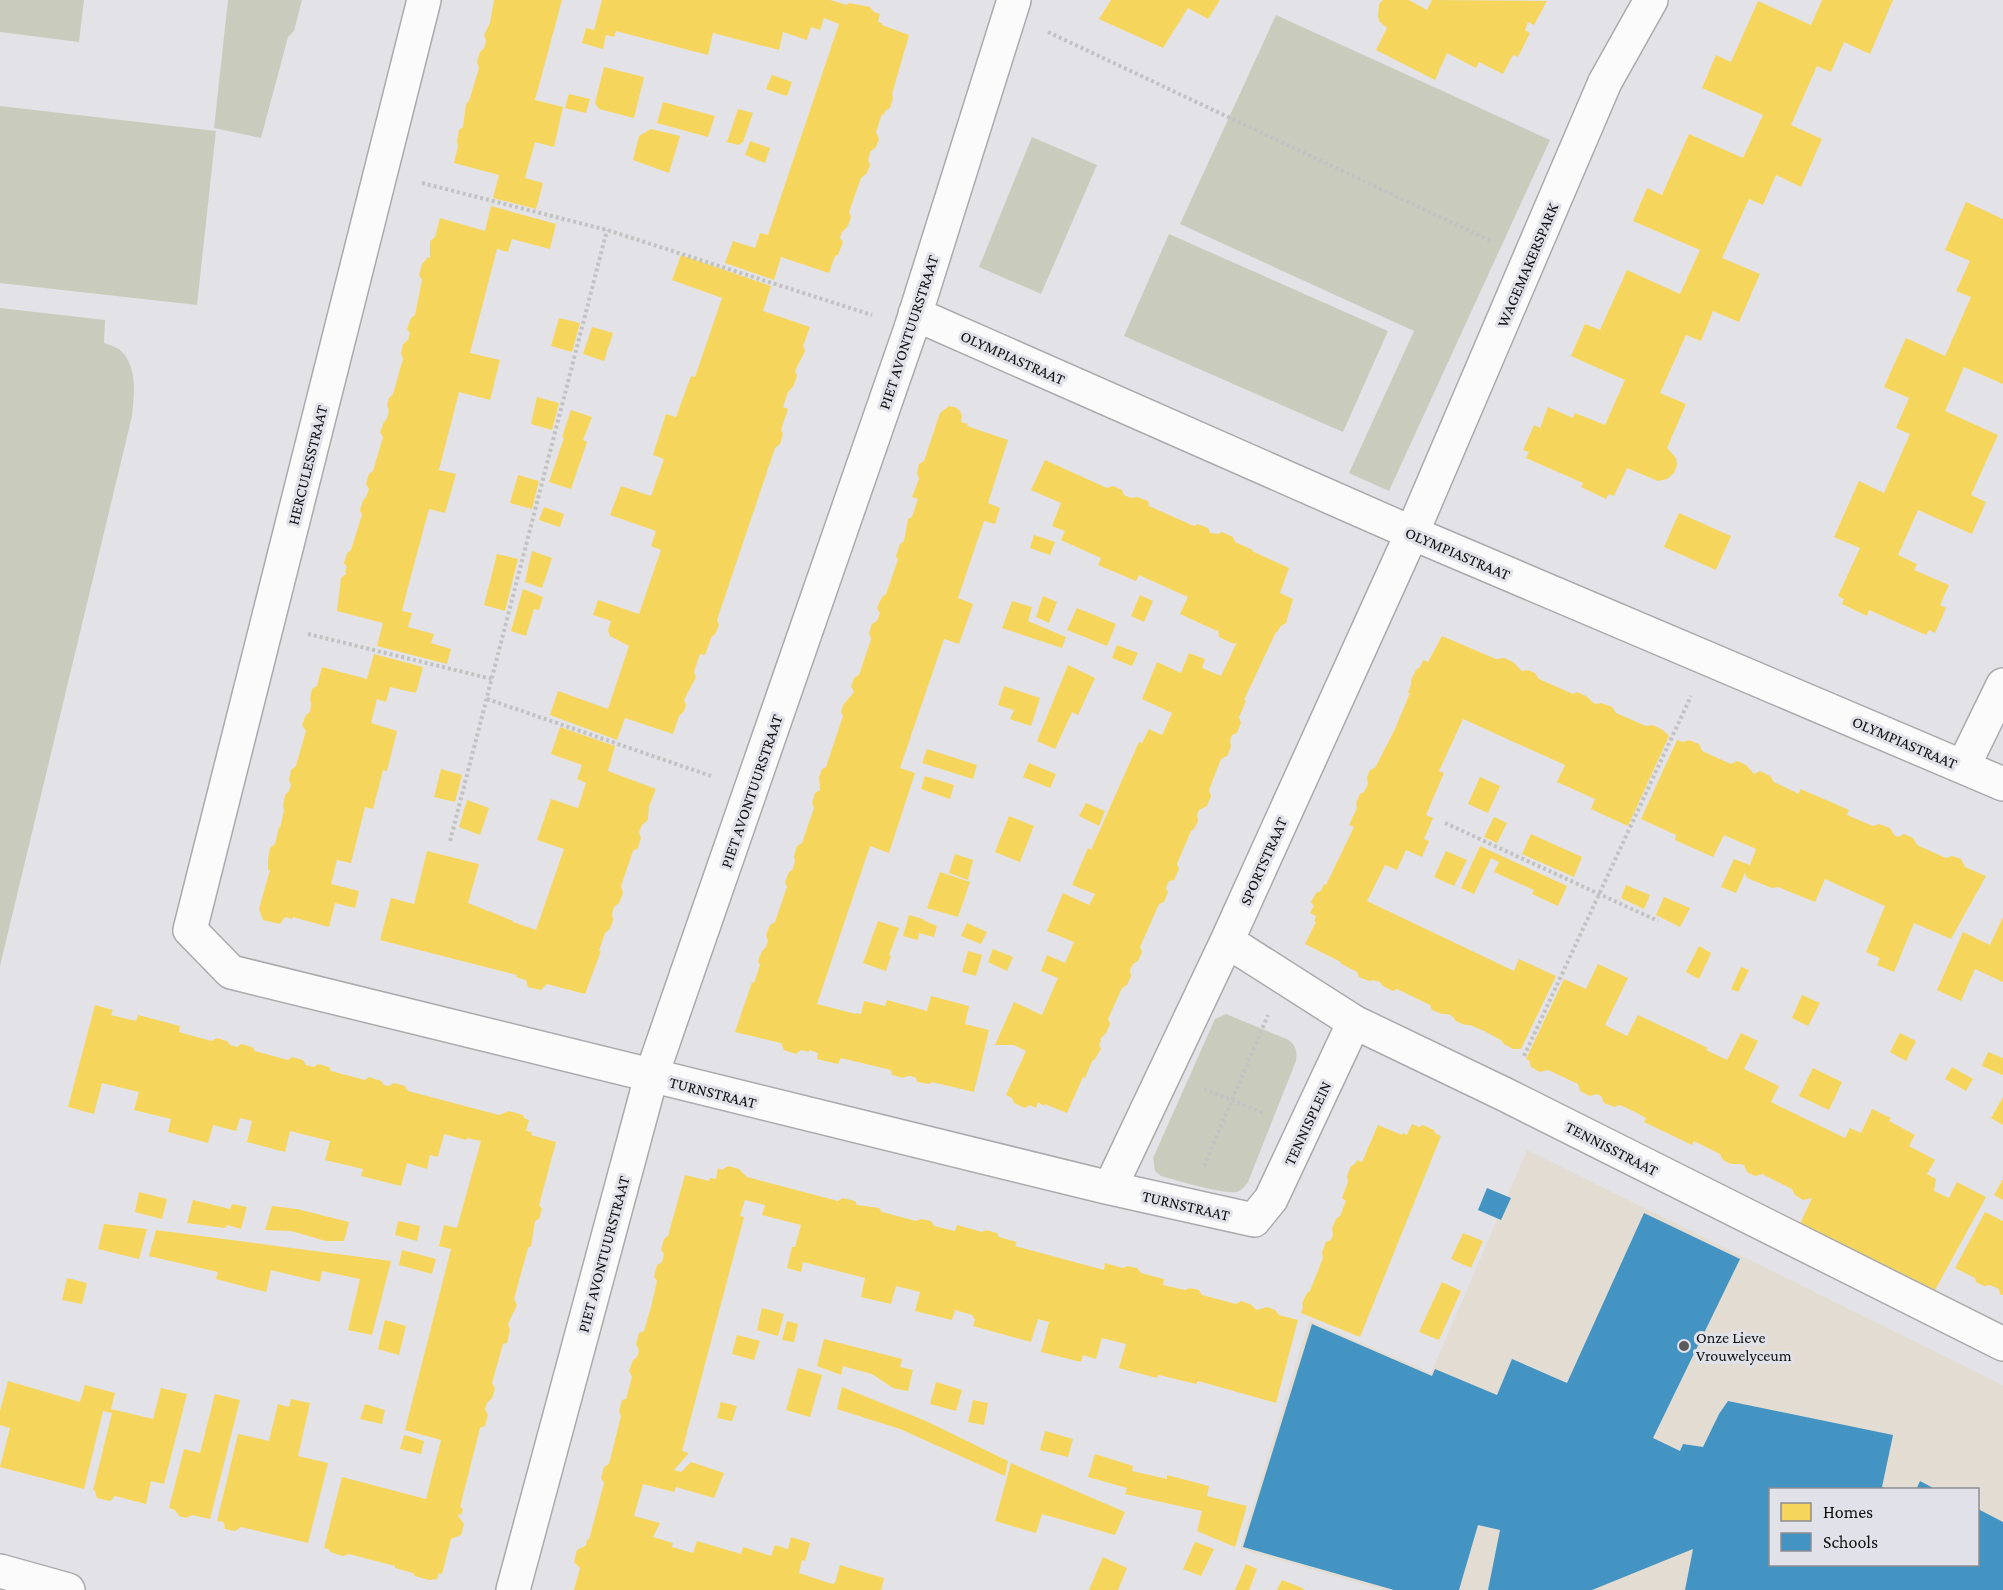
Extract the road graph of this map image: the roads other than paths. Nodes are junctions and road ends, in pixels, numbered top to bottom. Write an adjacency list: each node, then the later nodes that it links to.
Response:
1 (424, 0): 9 (street, HERCULESSTRAAT)
2 (1651, 0): 5 (street, WAGEMAKERSPARK)
3 (1011, 7): 4 (street, PIET AVONTUURSTRAAT)
4 (913, 321): 5 (street, OLYMPIASTRAAT); 12 (street, PIET AVONTUURSTRAAT)
5 (1412, 534): 7 (street, OLYMPIASTRAAT); 10 (street, SPORTSTRAAT)
6 (2003, 685): 7 (street)
7 (1963, 767): 8 (street, OLYMPIASTRAAT)
8 (2003, 784)
9 (190, 930): 12 (street, TURNSTRAAT)
10 (1227, 940): 11 (street, TENNISSTRAAT); 13 (street, SPORTSTRAAT)
11 (1354, 1022): 14 (street, TENNISPLEIN); 15 (street, TENNISSTRAAT)
12 (651, 1077): 13 (street, TURNSTRAAT); 18 (street, PIET AVONTUURSTRAAT)
13 (1110, 1188): 14 (street, TURNSTRAAT)
14 (1254, 1220)
15 (2003, 1344)
16 (0, 1571): 17 (street)
17 (68, 1590)
18 (513, 1590)

